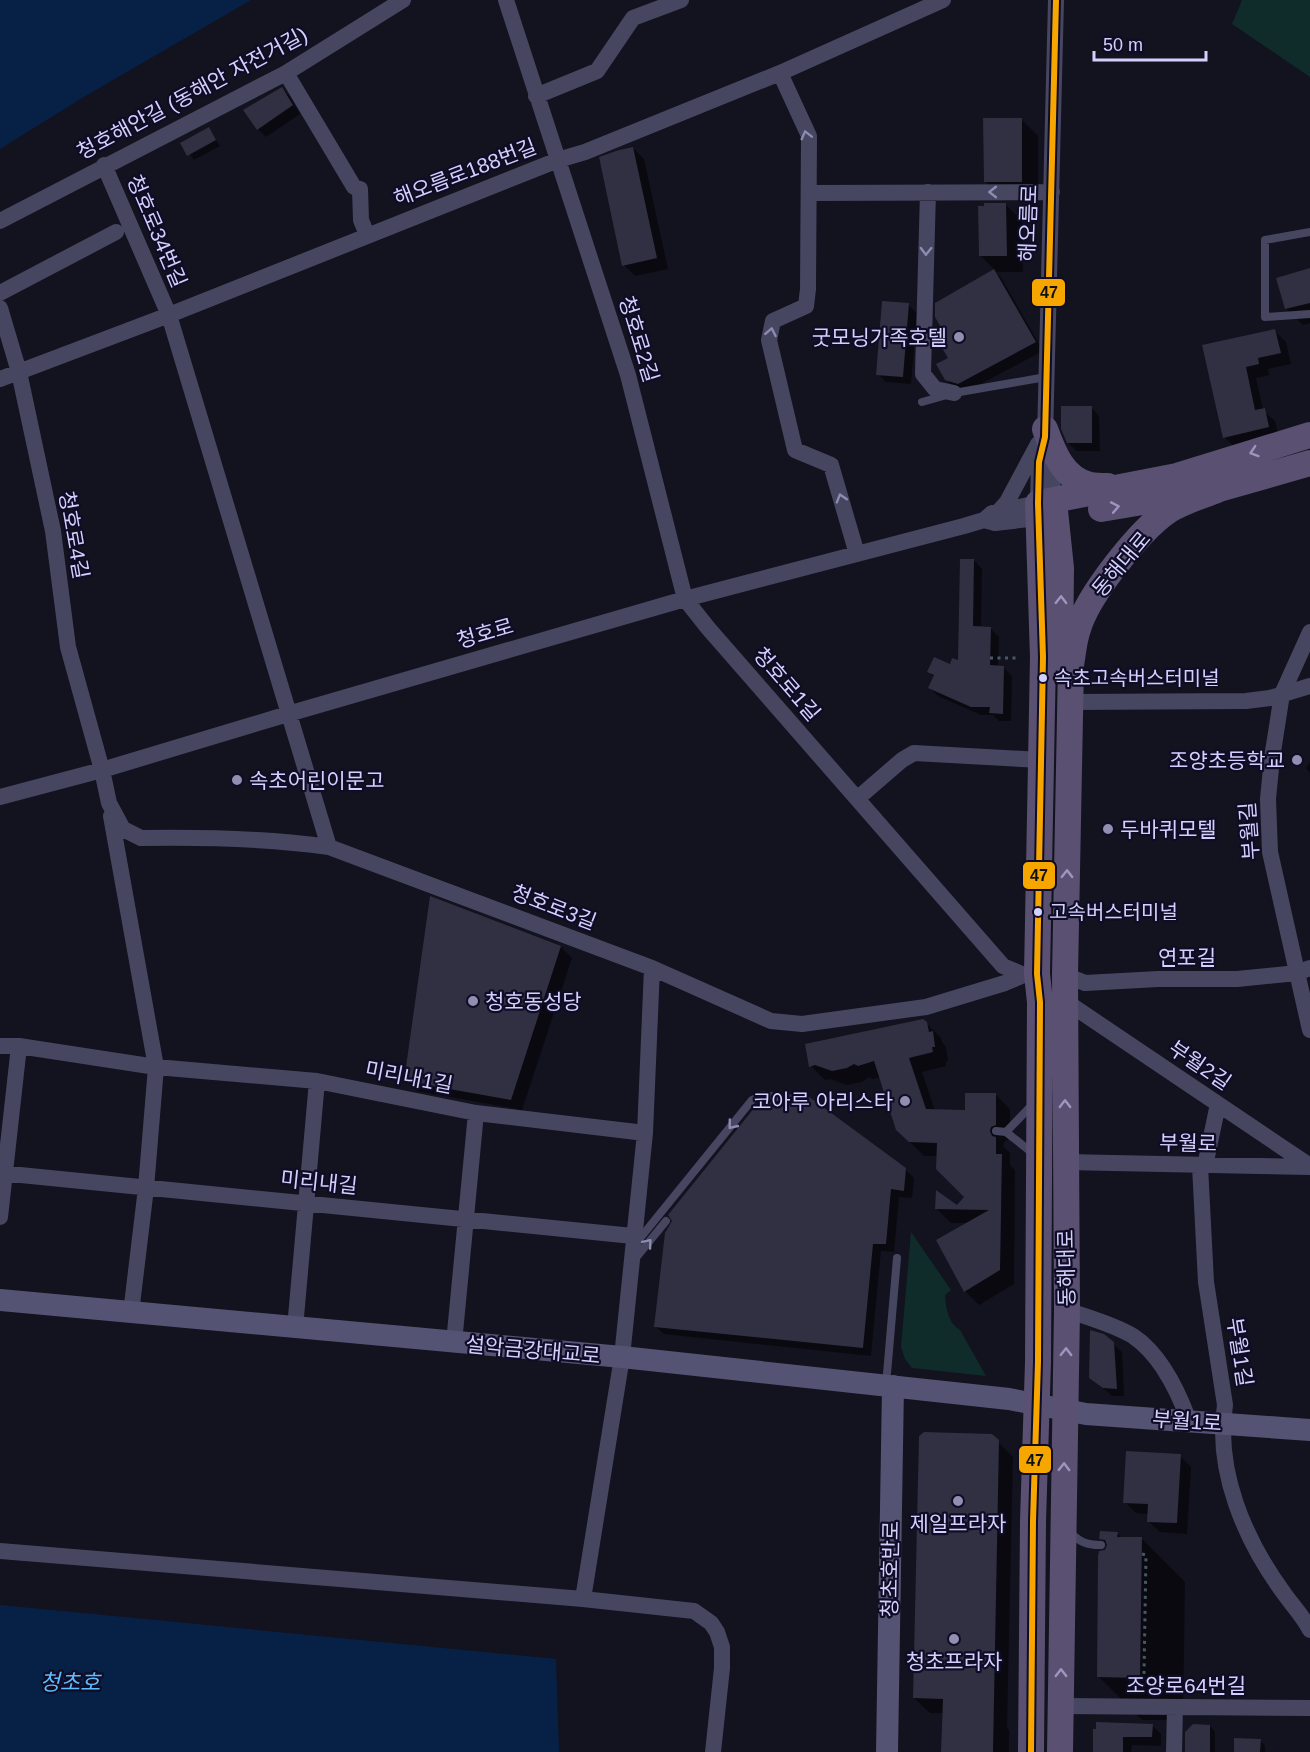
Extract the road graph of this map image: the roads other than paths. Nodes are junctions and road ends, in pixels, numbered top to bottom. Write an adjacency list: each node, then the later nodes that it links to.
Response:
1 (403, 0): 6 (street, 청호해안길 (동해안 자전거길))
2 (506, 0): 8 (street, 청호로2길)
3 (681, 0): 8 (street)
4 (943, 0): 7 (street, 해오름로188번길)
5 (1056, 0): 12 (street, 해오름로)
6 (286, 73): 10 (street, 청호해안길 (동해안 자전거길)); 17 (street)
7 (780, 73): 9 (street, 해오름로188번길); 13 (street, one-way to 7)
8 (536, 96): 9 (street, 청호로2길)
9 (558, 160): 17 (street, 해오름로188번길); 36 (street, 청호로2길)
10 (104, 165): 14 (street, 청호해안길 (동해안 자전거길)); 21 (street, 청호로34번길)
11 (928, 192): 12 (street, one-way to 11); 13 (street); 25 (street, one-way to 25)
12 (1052, 192): 23 (street, 해오름로)
13 (809, 193): 35 (street, one-way to 13)
14 (0, 221)
15 (116, 232): 18 (street)
16 (1310, 232): 20 (lane)
17 (367, 235): 21 (street, 해오름로188번길)
18 (0, 293)
19 (0, 308): 22 (street, 청호로4길)
20 (1310, 314)
21 (169, 315): 22 (street, 해오름로188번길); 41 (street, 청호로34번길)
22 (19, 372): 24 (street, 해오름로188번길); 43 (street, 청호로4길)
23 (1046, 377): 25 (lane); 28 (street, 해오름로)
24 (0, 379)
25 (954, 393): 26 (lane)
26 (922, 402)
27 (1310, 435): 30 (main road, one-way to 30)
28 (1044, 437): 30 (main road); 32 (street, 해오름로); 33 (street)
29 (1310, 463): 31 (main road, 동해대로)
30 (1127, 487): 32 (main road)
31 (1219, 489): 32 (main road, 동해대로, one-way to 31); 40 (main road, 동해대로)
32 (1047, 510): 33 (street, 청호로); 34 (street, 청호로); 42 (main road, 동해대로); 44 (main road, 동해대로, one-way to 32)
33 (999, 511): 34 (street, 청호로)
34 (984, 520): 35 (street, 청호로)
35 (857, 554): 36 (street, 청호로)
36 (685, 599): 41 (street, 청호로); 46 (street, 청호로1길)
37 (1310, 632): 39 (street, 부월길)
38 (1310, 686): 39 (street)
39 (1281, 694): 40 (street); 50 (street, 부월길)
40 (1071, 702): 44 (main road, 동해대로)
41 (288, 714): 43 (street, 청호로); 48 (street, 청호로34번길)
42 (1041, 760): 46 (street); 51 (main road, 동해대로)
43 (102, 770): 45 (street, 청호로); 47 (street, 청호로3길)
44 (1069, 784): 52 (main road, 동해대로, one-way to 44)
45 (0, 797)
46 (858, 798): 51 (street, 청호로1길)
47 (109, 803): 48 (street, 청호로3길); 57 (street)
48 (329, 847): 49 (street, 청호로3길)
49 (652, 968): 51 (street, 청호로3길); 65 (street)
50 (1304, 970): 52 (street, 연포길); 54 (street, 부월길)
51 (1030, 974): 52 (main road); 59 (main road, 동해대로)
52 (1065, 975): 53 (main road, 동해대로)
53 (1065, 1001): 61 (street, 부월2길); 67 (main road, 동해대로, one-way to 53)
54 (1310, 1030)
55 (0, 1046): 56 (street, 미리내1길)
56 (19, 1046): 57 (street, 미리내1길); 70 (street)
57 (156, 1067): 58 (street, 미리내1길); 71 (street)
58 (317, 1081): 62 (street, 미리내1길); 72 (street)
59 (1039, 1096): 64 (lane); 66 (main road, 동해대로)
60 (777, 1097): 76 (lane, one-way to 76)
61 (1218, 1104): 68 (street, 부월1길); 69 (street, 부월2길)
62 (476, 1113): 65 (street, 미리내1길); 74 (street)
63 (996, 1131): 64 (lane)
64 (1006, 1132): 66 (lane)
65 (645, 1134): 76 (street)
66 (1039, 1159): 85 (main road, 동해대로)
67 (1065, 1162): 68 (street, 부월로); 79 (main road, 동해대로)
68 (1203, 1166): 69 (street, 부월로); 88 (street, 부월1길)
69 (1310, 1167)
70 (2, 1173): 71 (street, 미리내길); 73 (street)
71 (146, 1188): 72 (street, 미리내길); 80 (street)
72 (306, 1203): 74 (street, 미리내길); 81 (street)
73 (0, 1217)
74 (465, 1219): 76 (street, 미리내길); 82 (street)
75 (666, 1221): 76 (lane, one-way to 75)
76 (632, 1249): 83 (street)
77 (897, 1258): 84 (lane)
78 (0, 1300): 80 (street, 설악금강대교로)
79 (1067, 1310): 86 (main road, 동해대로, one-way to 79); 87 (street)
80 (131, 1313): 81 (street, 설악금강대교로)
81 (295, 1328): 82 (street, 설악금강대교로)
82 (454, 1343): 83 (street, 설악금강대교로)
83 (622, 1357): 84 (street, 설악금강대교로); 95 (street)
84 (890, 1386): 85 (street, 설악금강대교로); 101 (street, 청초호반로)
85 (1036, 1405): 86 (street, 설악금강대교로); 102 (main road, 동해대로)
86 (1065, 1411): 87 (street, 부월1로); 90 (main road, 동해대로, one-way to 86)
87 (1190, 1421): 88 (street, 부월1로)
88 (1222, 1423): 89 (street, 부월1로); 96 (street, 부월1길)
89 (1310, 1430)
90 (1062, 1523): 91 (lane); 94 (main road, 동해대로)
91 (1087, 1545): 92 (lane); 94 (lane)
92 (1101, 1545)
93 (0, 1551): 95 (street)
94 (1071, 1558): 97 (main road, 동해대로, one-way to 94)
95 (583, 1599): 100 (street)
96 (1310, 1630)
97 (1061, 1706): 98 (street, 조양로64번길); 103 (main road, 동해대로)
98 (1175, 1708): 99 (street, 조양로64번길); 104 (street)
99 (1310, 1708)
100 (713, 1752)
101 (887, 1752)
102 (1031, 1752)
103 (1060, 1752)
104 (1174, 1752)

